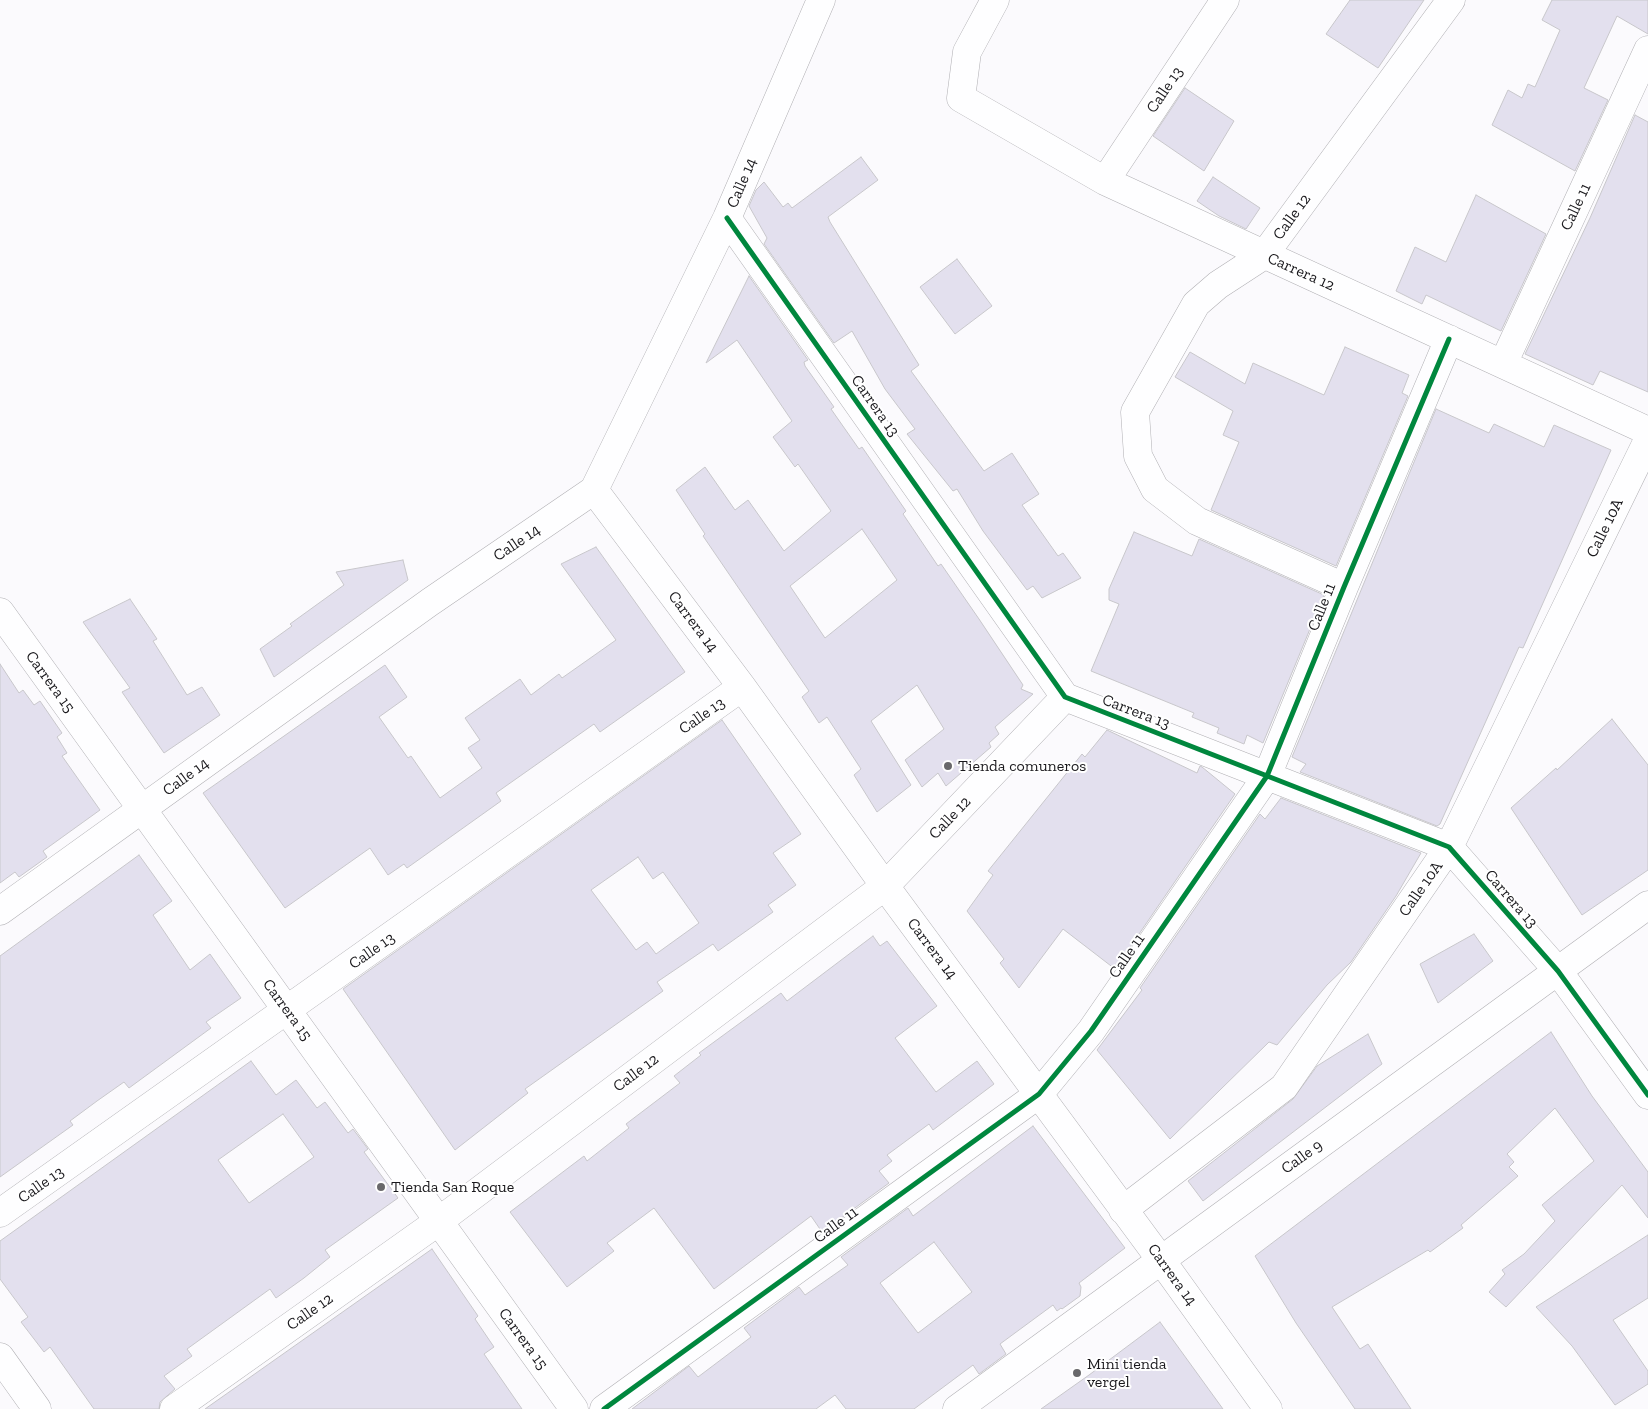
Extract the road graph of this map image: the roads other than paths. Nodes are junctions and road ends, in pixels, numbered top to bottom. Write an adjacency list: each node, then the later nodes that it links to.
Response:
1 (821, 0): 7 (street, Calle 14)
2 (995, 0): 6 (street, Carrera 12)
3 (1225, 0): 6 (street, Calle 13)
4 (1451, 0): 8 (street, Calle 12)
5 (1648, 50): 10 (street, Calle 11)
6 (1105, 181): 8 (street, Carrera 12)
7 (727, 218): 13 (street, Calle 14); 17 (street, Carrera 13)
8 (1264, 255): 9 (street, Carrera 12); 14 (street, Calle 12)
9 (1448, 339): 10 (street, Carrera 12); 14 (street, Calle 11)
10 (1503, 364): 11 (street, Carrera 12)
11 (1648, 431)
12 (1648, 440): 20 (street, Calle 10A)
13 (594, 490): 16 (street, Carrera 14); 19 (street, Calle 14)
14 (1344, 587): 18 (street, Calle 11)
15 (0, 612): 19 (street, Carrera 15)
16 (742, 687): 21 (street, Carrera 14); 25 (street, Calle 13)
17 (1065, 697): 18 (street, Carrera 13); 21 (street, Calle 12)
18 (1267, 776): 20 (street, Carrera 13); 26 (street, Calle 11)
19 (142, 809): 23 (street, Calle 14); 25 (street, Carrera 15)
20 (1449, 847): 24 (street, Carrera 13); 28 (street, Calle 10A)
21 (885, 886): 26 (street, Carrera 14); 30 (street, Calle 12)
22 (1648, 905): 24 (street, Calle 9)
23 (0, 911)
24 (1558, 971): 27 (street, Carrera 13); 31 (street, Calle 9)
25 (287, 1011): 29 (street, Calle 13); 30 (street, Carrera 15)
26 (1039, 1094): 28 (street, Carrera 14); 36 (street, Calle 11)
27 (1648, 1095)
28 (1124, 1210): 31 (street, Carrera 14)
29 (0, 1213)
30 (439, 1221): 34 (street, Calle 12); 35 (street, Carrera 15)
31 (1161, 1260): 37 (street, Calle 9); 38 (street, Carrera 14)
32 (0, 1357): 33 (street)
33 (37, 1409)
34 (174, 1409)
35 (574, 1409)
36 (604, 1409)
37 (956, 1409)
38 (1268, 1409)

